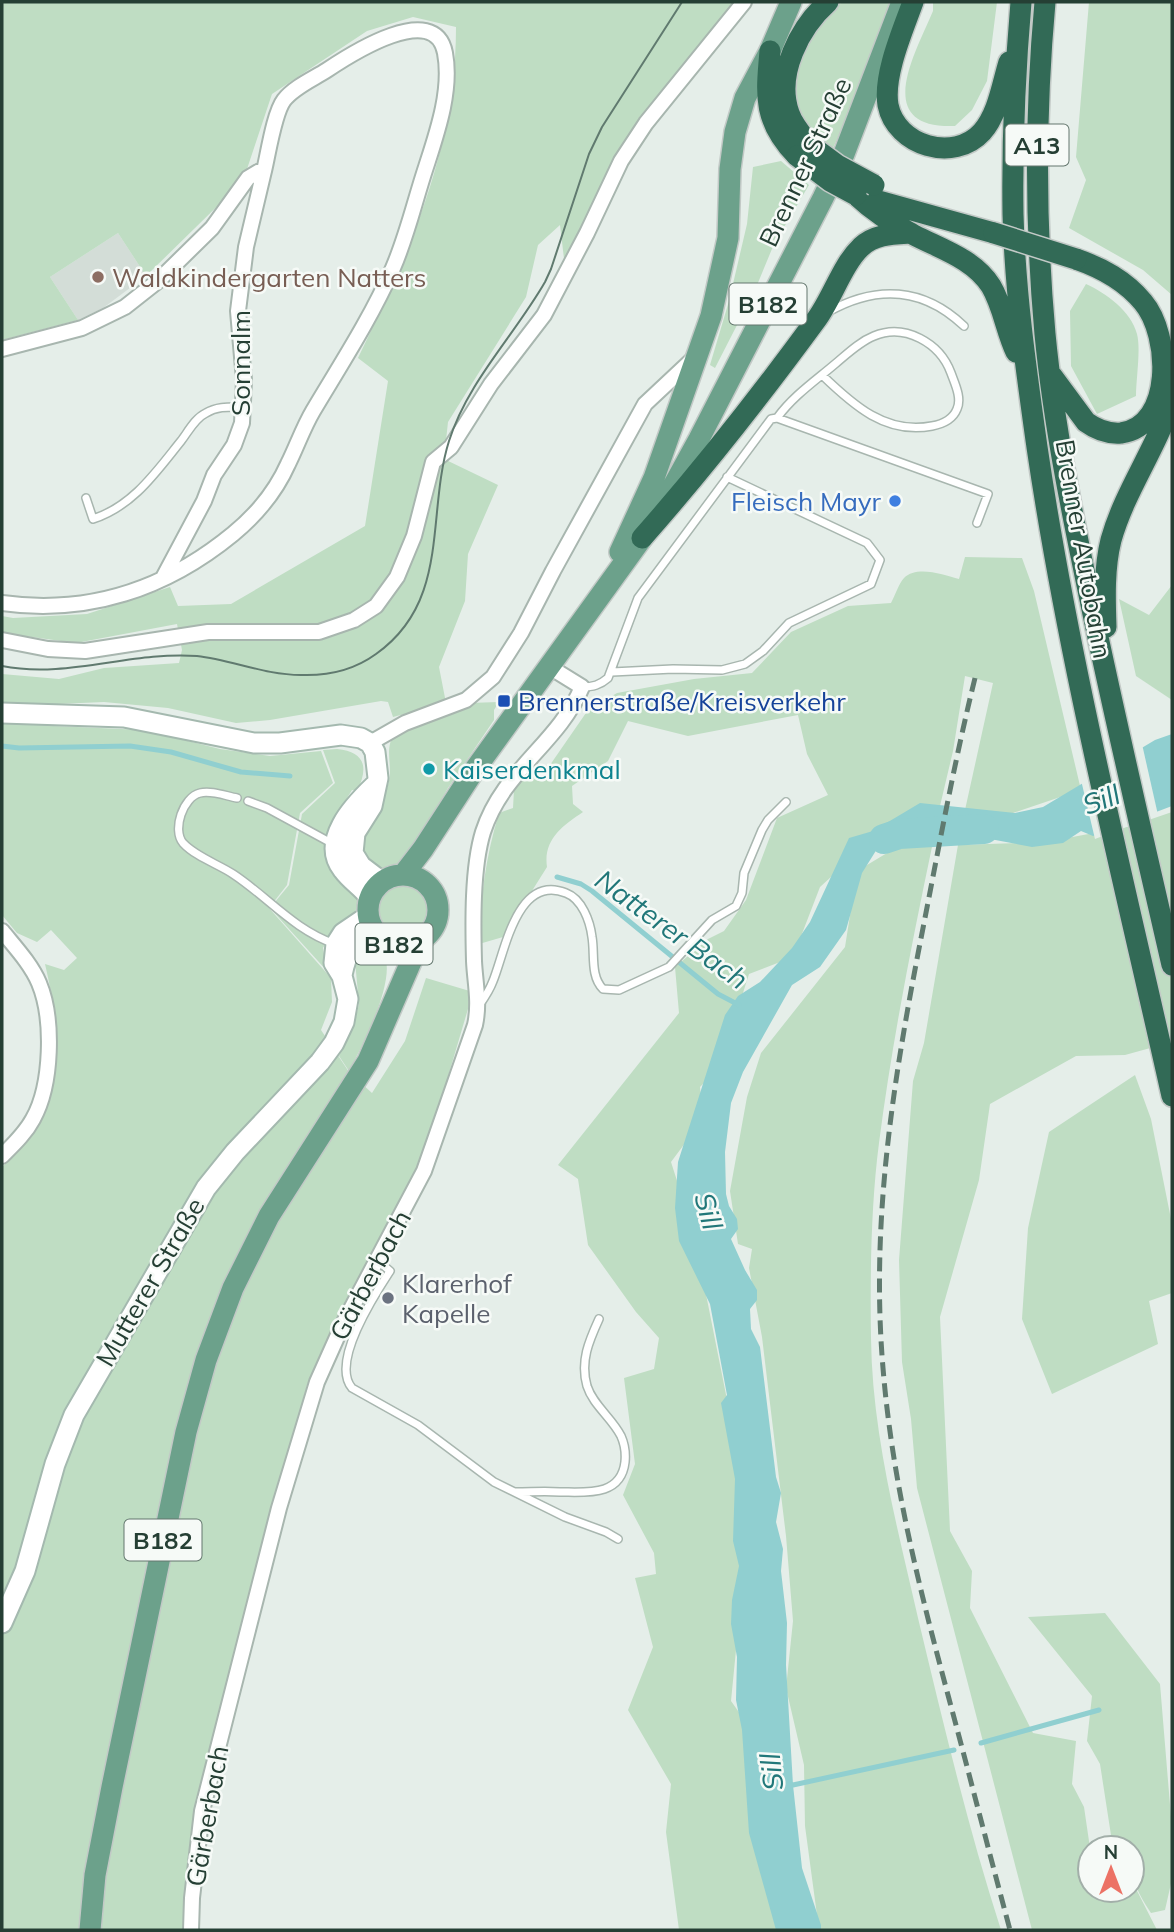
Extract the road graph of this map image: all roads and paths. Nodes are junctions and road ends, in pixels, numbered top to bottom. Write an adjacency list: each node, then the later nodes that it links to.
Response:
1 (744, 2): 33 (street)
2 (791, 2): 9 (main road, B182)
3 (828, 2): 10 (highway)
4 (902, 2): 29 (main road, Brenner Straße / B182)
5 (913, 2): 8 (highway)
6 (1021, 2): 8 (highway, Brenner Autobahn / A13)
7 (1045, 2): 20 (highway, Brenner Autobahn / A13)
8 (1018, 33): 22 (highway, Brenner Autobahn / A13)
9 (770, 51): 10 (highway); 19 (main road, Brenner Straße / B182)
10 (804, 150): 12 (highway, bridge)
11 (264, 172): 18 (street); 24 (street, Sonnalm); 30 (street, Sonnalm)
12 (868, 197): 13 (highway); 14 (highway)
13 (911, 233): 15 (highway); 22 (highway)
14 (1075, 252): 17 (highway); 20 (highway)
15 (818, 317): 16 (lane); 29 (highway)
16 (964, 326)
17 (1172, 333)
18 (2, 349)
19 (697, 356): 31 (main road, Brenner Straße / B182); 39 (street)
20 (1051, 374): 36 (highway, Brenner Autobahn / A13)
21 (822, 375): 21 (lane); 25 (lane)
22 (1027, 377): 56 (highway, Brenner Autobahn / A13)
23 (1172, 399): 36 (highway)
24 (244, 407): 27 (lane); 30 (street, Sonnalm)
25 (778, 418): 26 (lane); 28 (lane)
26 (727, 477): 35 (lane); 35 (lane)
27 (86, 498)
28 (977, 523)
29 (642, 538): 31 (main road, Brenner Straße / B182)
30 (163, 579): 32 (street)
31 (600, 595): 34 (main road, Brenner Straße / B182)
32 (2, 603)
33 (2, 640)
34 (548, 666): 37 (street); 44 (main road, Brenner Straße / B182)
35 (612, 672): 37 (lane)
36 (1108, 685): 52 (highway, Brenner Autobahn / A13)
37 (582, 687): 55 (street, Gärberbach)
38 (2, 713): 39 (main road)
39 (370, 743): 40 (main road)
40 (377, 783): 45 (main road); 48 (main road)
41 (237, 798): 51 (lane)
42 (248, 801): 45 (lane)
43 (786, 802): 55 (lane)
44 (443, 818): 46 (main road, Brenner Straße / B182); 47 (main road, Brenner Straße / B182)
45 (335, 845): 48 (main road)
46 (403, 875): 47 (main road); 48 (main road)
47 (426, 884): 50 (main road, B182)
48 (378, 915): 50 (main road, B182); 51 (main road); 53 (main road, Mutterer Straße); 54 (main road, B182)
49 (2, 931): 57 (street)
50 (420, 941): 54 (main road, B182)
51 (336, 944): 53 (main road, Mutterer Straße)
52 (1172, 965)
53 (342, 976): 62 (main road, Mutterer Straße)
54 (391, 1006): 63 (main road, B182)
55 (478, 1008): 58 (street, Gärberbach)
56 (1172, 1097)
57 (2, 1156)
58 (378, 1261): 60 (lane); 64 (street, Gärberbach)
59 (599, 1319): 60 (lane)
60 (512, 1492): 61 (lane)
61 (618, 1539)
62 (2, 1623)
63 (90, 1930)
64 (191, 1930)

